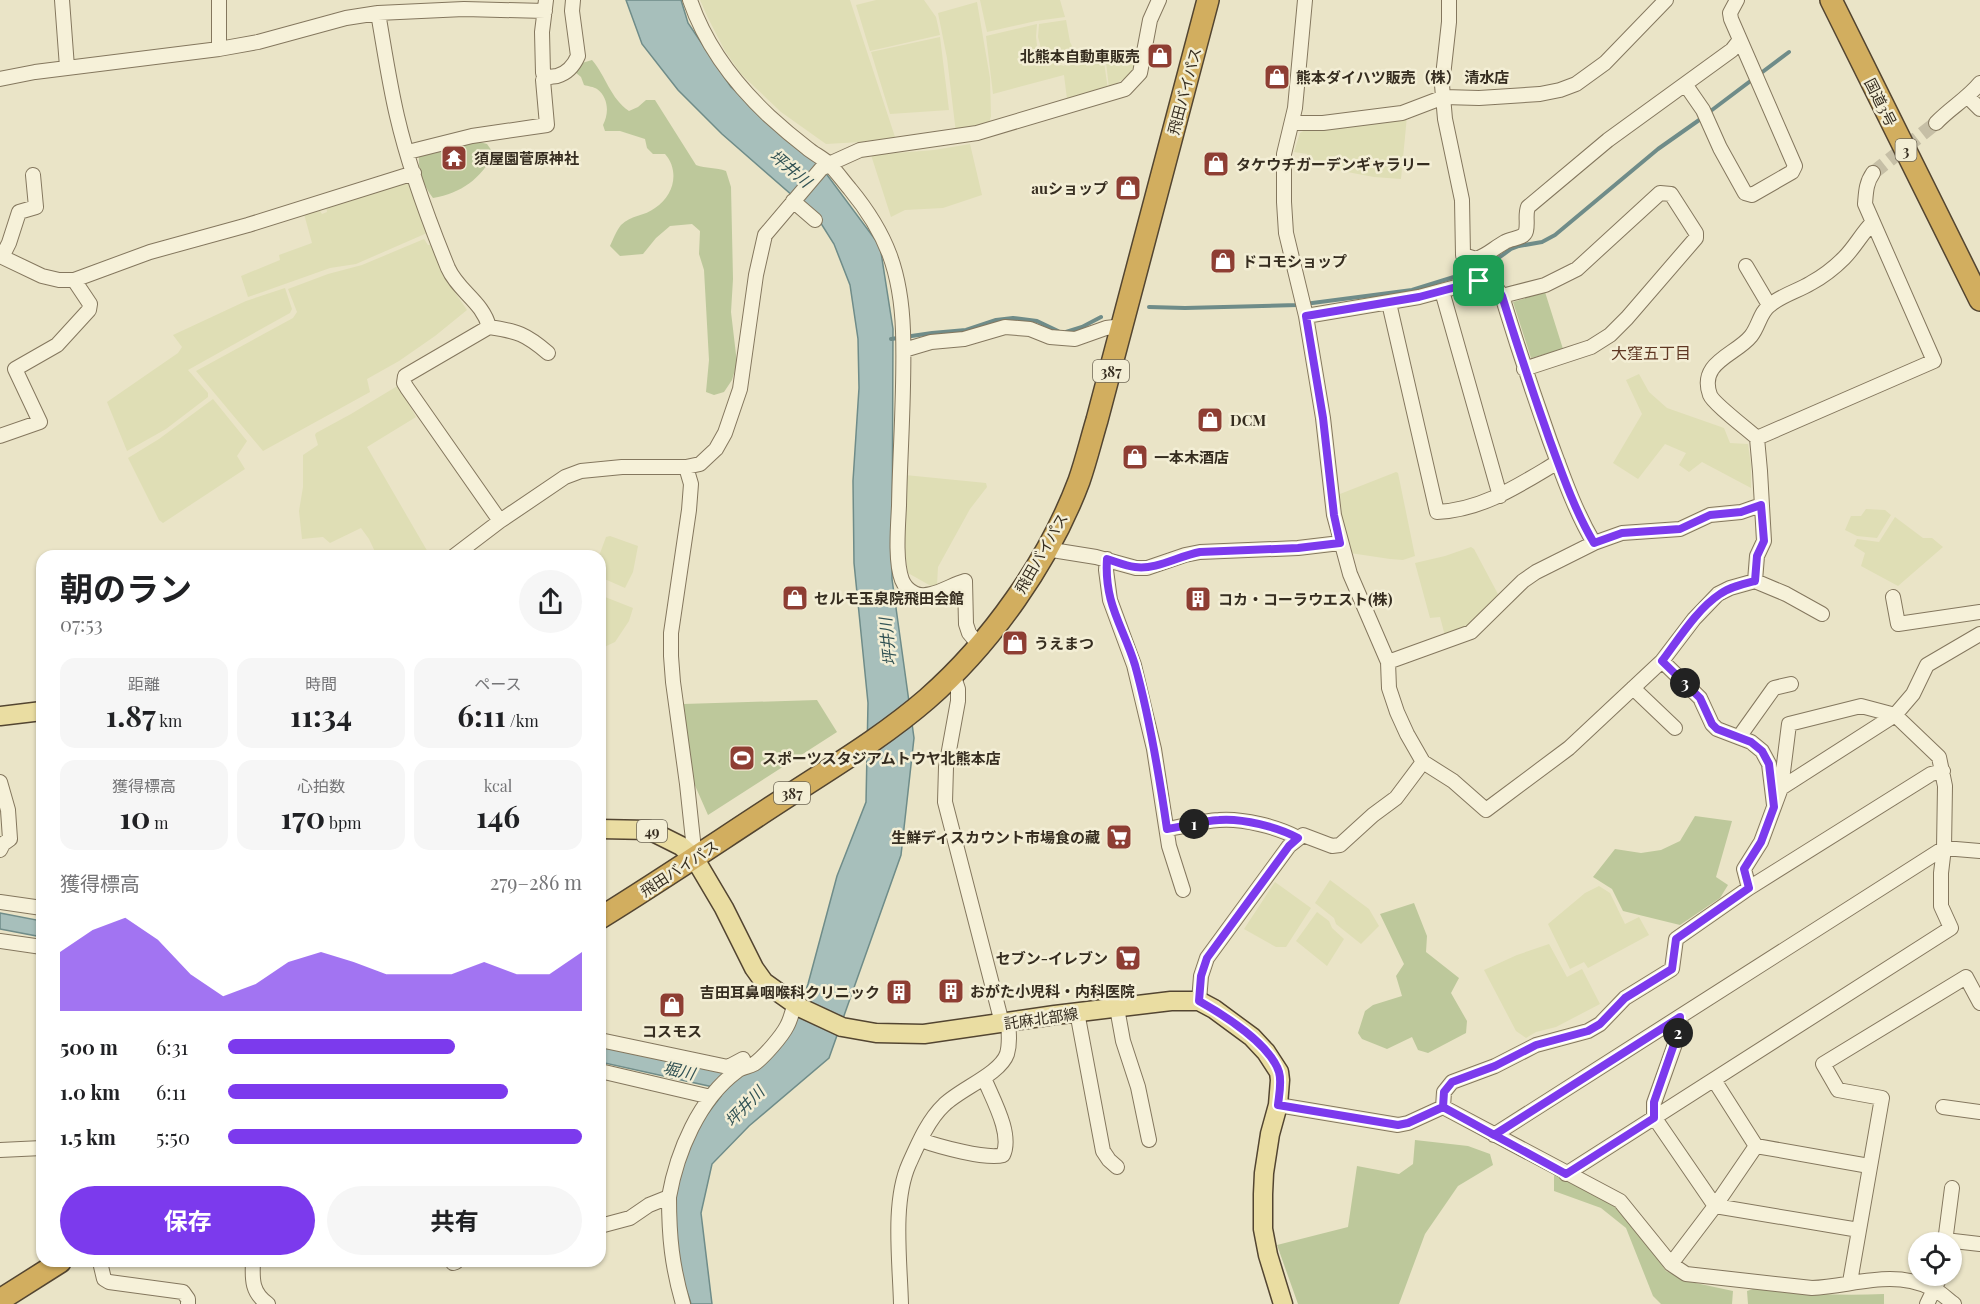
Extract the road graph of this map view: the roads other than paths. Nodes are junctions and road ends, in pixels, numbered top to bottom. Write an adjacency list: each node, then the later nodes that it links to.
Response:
1 (62, 0): 17 (street)
2 (219, 0): 16 (street)
3 (573, 0): 18 (street)
4 (690, 0): 28 (street)
5 (1159, 0): 28 (street)
6 (1208, 0): 45 (highway, 飛田バイパス / 387)
7 (1305, 0): 25 (street)
8 (1449, 0): 22 (street)
9 (1666, 0): 22 (street)
10 (1737, 0): 15 (street)
11 (1831, 0): 41 (highway, 国道3号 / 3)
12 (464, 4): 13 (street); 14 (street)
13 (546, 5): 18 (street)
14 (378, 13): 16 (street); 27 (street)
15 (1739, 41): 21 (street); 21 (street)
16 (219, 49): 17 (street)
17 (67, 67): 19 (street)
18 (548, 76): 27 (street)
19 (0, 79)
20 (1980, 83): 23 (street)
21 (1685, 84): 37 (street)
22 (1444, 97): 25 (street); 37 (street)
23 (1968, 97): 24 (street); 26 (street)
24 (1980, 109)
25 (1292, 123): 44 (street)
26 (1936, 123)
27 (408, 152): 29 (street)
28 (825, 166): 32 (street); 47 (street)
29 (414, 173): 38 (street); 46 (street)
30 (1873, 173): 34 (street)
31 (33, 175): 35 (street)
32 (796, 199): 33 (street); 53 (street)
33 (814, 220)
34 (1873, 222): 43 (street); 51 (street)
35 (1, 256): 38 (street)
36 (1746, 266): 43 (street)
37 (1477, 270): 39 (street); 40 (street)
38 (74, 280): 50 (street)
39 (1442, 291): 42 (street); 54 (street)
40 (1502, 296): 49 (street); 49 (street)
41 (1980, 300)
42 (1389, 303): 44 (street); 54 (street)
43 (1768, 305): 51 (street)
44 (1306, 316): 57 (street)
45 (1123, 326): 47 (street); 59 (highway, 飛田バイパス / 387)
46 (489, 327): 48 (street); 56 (street)
47 (904, 350): 67 (street)
48 (548, 353)
49 (1524, 369): 52 (street)
50 (0, 436)
51 (1757, 438): 55 (street)
52 (1558, 462): 54 (street); 58 (street)
53 (686, 467): 56 (street); 89 (street)
54 (1500, 496)
55 (1761, 505): 58 (street); 62 (street)
56 (500, 521): 60 (street)
57 (1340, 543): 61 (street); 69 (street)
58 (1594, 543): 69 (street)
59 (1046, 549): 61 (street); 67 (highway, 飛田バイパス / 387)
60 (462, 550)
61 (1107, 559): 84 (street)
62 (1755, 581): 65 (street); 68 (street)
63 (1893, 597): 64 (street)
64 (1980, 612)
65 (1822, 614)
66 (1980, 634): 74 (street)
67 (979, 645): 70 (highway, 飛田バイパス / 387)
68 (1662, 661): 72 (street); 77 (street)
69 (1388, 662): 78 (street)
70 (953, 674): 89 (highway, 飛田バイパス / 387); 103 (street)
71 (1791, 684): 77 (street)
72 (1633, 688): 76 (street); 78 (street)
73 (36, 712): 75 (main road)
74 (1895, 715): 79 (street); 81 (street); 81 (street)
75 (0, 716)
76 (1675, 728)
77 (1739, 737): 82 (street)
78 (1423, 762): 85 (street)
79 (1943, 771): 86 (street); 90 (street)
80 (0, 783): 87 (street)
81 (1781, 788): 82 (street)
82 (1774, 807): 90 (street)
83 (606, 829): 89 (main road, 49)
84 (1167, 829): 85 (street); 91 (street)
85 (1298, 838): 97 (street)
86 (1944, 848): 88 (street); 102 (street); 108 (street)
87 (0, 850)
88 (1980, 851)
89 (695, 859): 94 (highway, 飛田バイパス / 387); 99 (main road, 託麻北部線)
90 (1749, 888): 111 (street)
91 (1183, 890)
92 (0, 902): 93 (street)
93 (36, 907)
94 (606, 914)
95 (0, 941): 96 (street)
96 (36, 946)
97 (1199, 1001): 100 (main road, 託麻北部線); 110 (main road)
98 (1980, 1003): 121 (street)
99 (797, 1006): 103 (main road, 託麻北部線); 105 (street)
100 (1117, 1008): 101 (main road, 託麻北部線); 117 (street)
101 (1077, 1012): 103 (main road, 託麻北部線); 122 (street)
102 (1680, 1017): 114 (street); 115 (street)
103 (1005, 1023): 107 (street)
104 (606, 1041): 105 (street)
105 (765, 1054): 109 (street)
106 (606, 1072): 109 (street)
107 (984, 1078): 116 (street); 116 (street)
108 (1714, 1080): 114 (street); 118 (street)
109 (713, 1094): 125 (street)
110 (1278, 1105): 111 (street); 143 (main road)
111 (1443, 1107): 115 (street)
112 (1943, 1107): 113 (street)
113 (1980, 1112)
114 (1654, 1118): 123 (street); 126 (street)
115 (1494, 1135): 123 (street)
116 (921, 1140): 142 (street)
117 (1149, 1140)
118 (1756, 1146): 121 (street); 126 (street)
119 (36, 1149): 120 (street)
120 (0, 1150)
121 (1869, 1166): 128 (street)
122 (1117, 1167)
123 (1566, 1174): 132 (street)
124 (1952, 1188): 129 (street)
125 (669, 1197): 127 (street); 141 (street)
126 (1715, 1206): 128 (street); 132 (street)
127 (606, 1224)
128 (1859, 1230): 136 (street)
129 (1946, 1232)
130 (1962, 1242): 131 (street)
131 (1980, 1244)
132 (1671, 1264): 136 (street)
133 (52, 1267): 138 (highway)
134 (101, 1267): 139 (street)
135 (253, 1267): 140 (street)
136 (1850, 1282): 137 (street)
137 (1933, 1288): 144 (street); 145 (street)
138 (0, 1300)
139 (188, 1304)
140 (268, 1304)
141 (684, 1304)
142 (901, 1304)
143 (1283, 1304)
144 (1927, 1304)
145 (1954, 1304)

